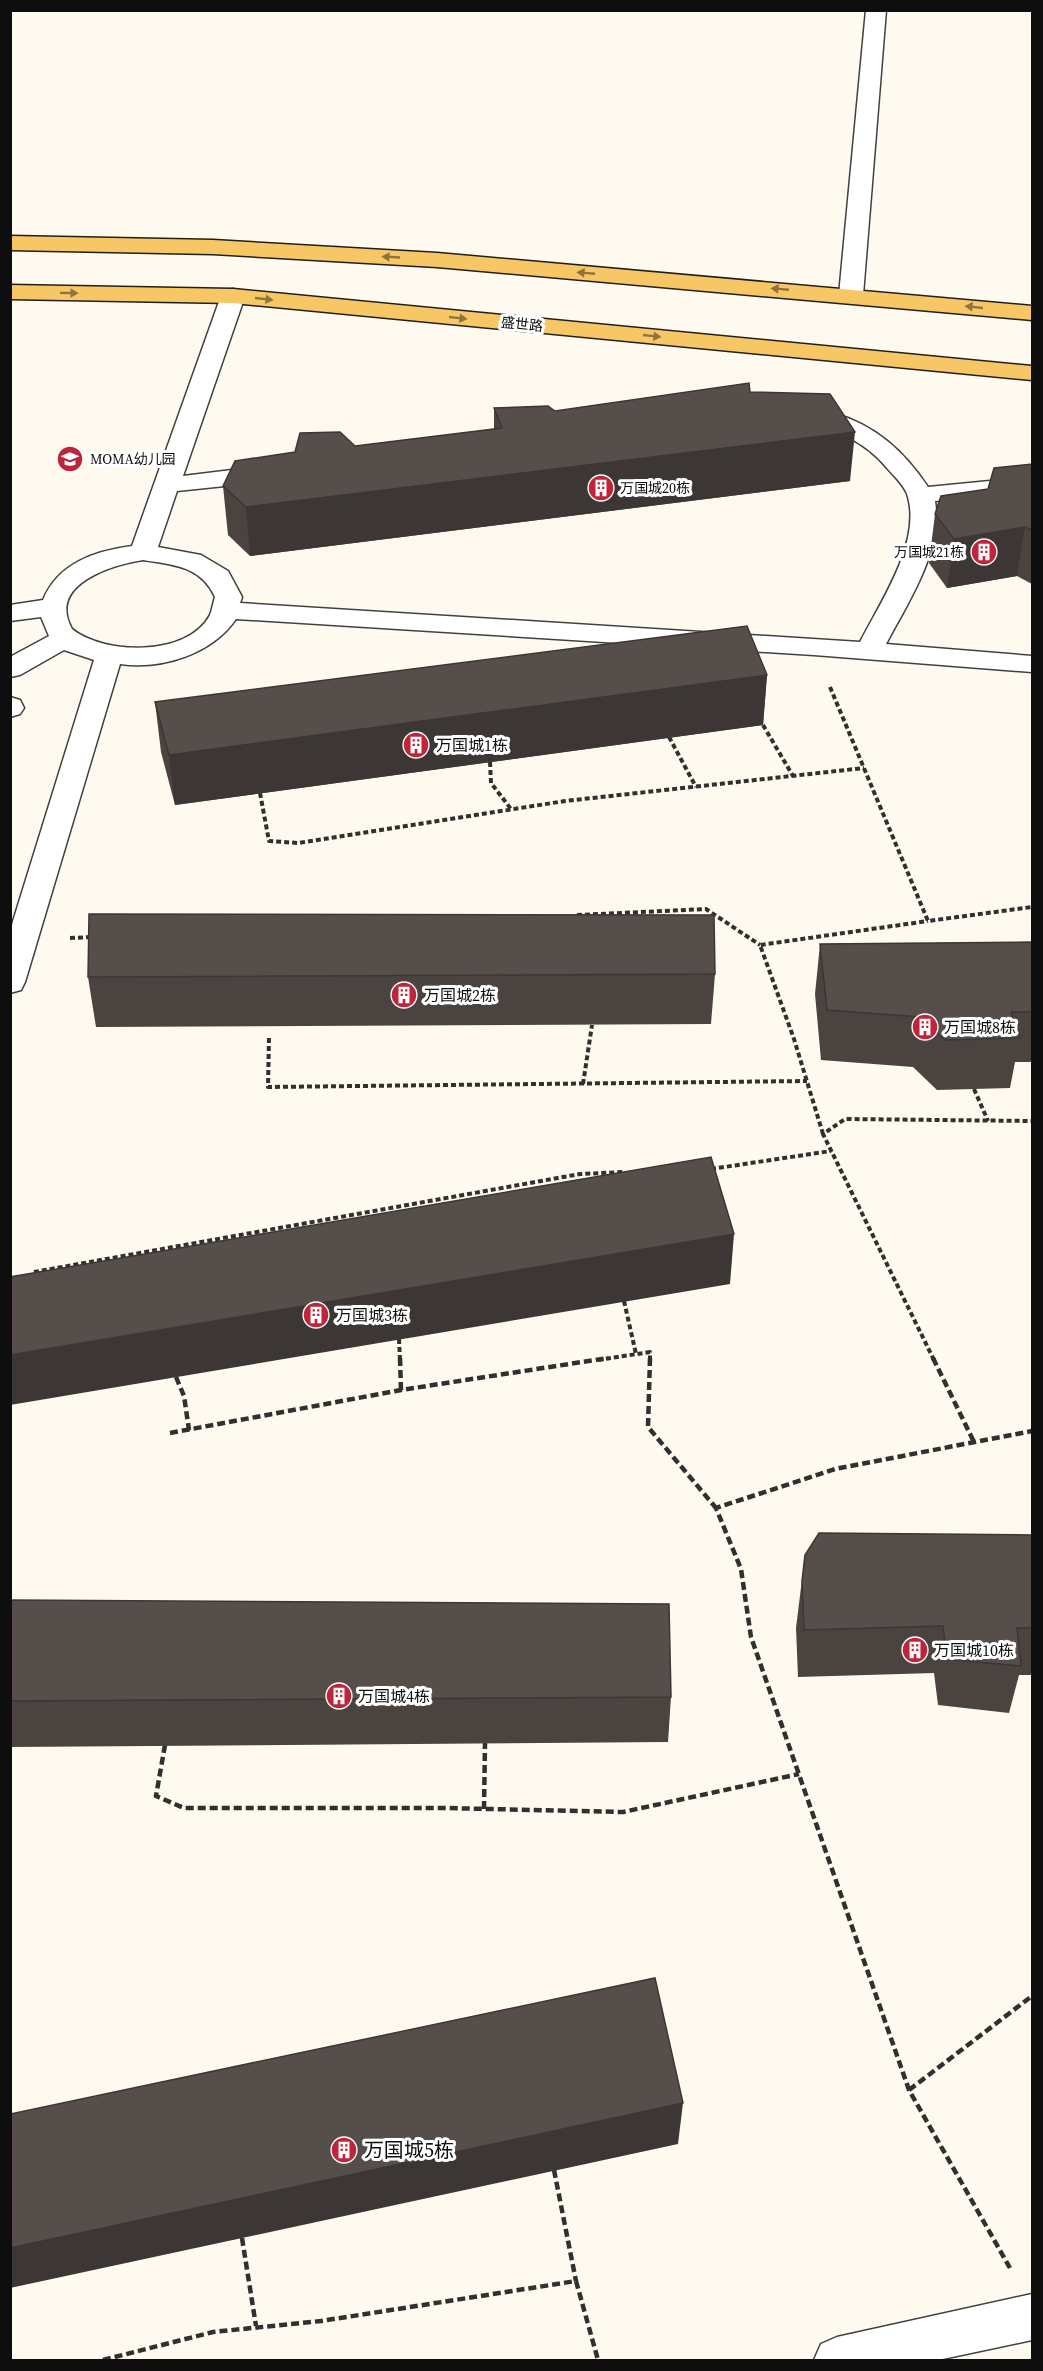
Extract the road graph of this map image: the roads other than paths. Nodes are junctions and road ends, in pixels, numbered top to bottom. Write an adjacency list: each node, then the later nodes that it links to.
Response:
1 (876, 10): 5 (street)
2 (10, 243): 5 (main road, one-way to 2)
3 (10, 292): 4 (main road, 盛世路, one-way to 4)
4 (233, 296): 7 (main road, 盛世路, one-way to 7); 10 (street)
5 (851, 296): 6 (main road, one-way to 5)
6 (1032, 313)
7 (1032, 373)
8 (783, 415): 12 (street)
9 (296, 470): 10 (street)
10 (166, 485): 13 (street)
11 (1032, 485): 12 (street)
12 (921, 495): 18 (street)
13 (143, 552): 14 (street); 15 (street)
14 (52, 607): 16 (street); 17 (street)
15 (228, 610): 18 (street); 19 (street)
16 (10, 613)
17 (65, 638): 19 (street); 21 (street)
18 (869, 651): 20 (street)
19 (109, 656): 22 (street)
20 (1032, 664)
21 (10, 669)
22 (10, 982)
23 (1032, 2317): 24 (street)
24 (837, 2361)

